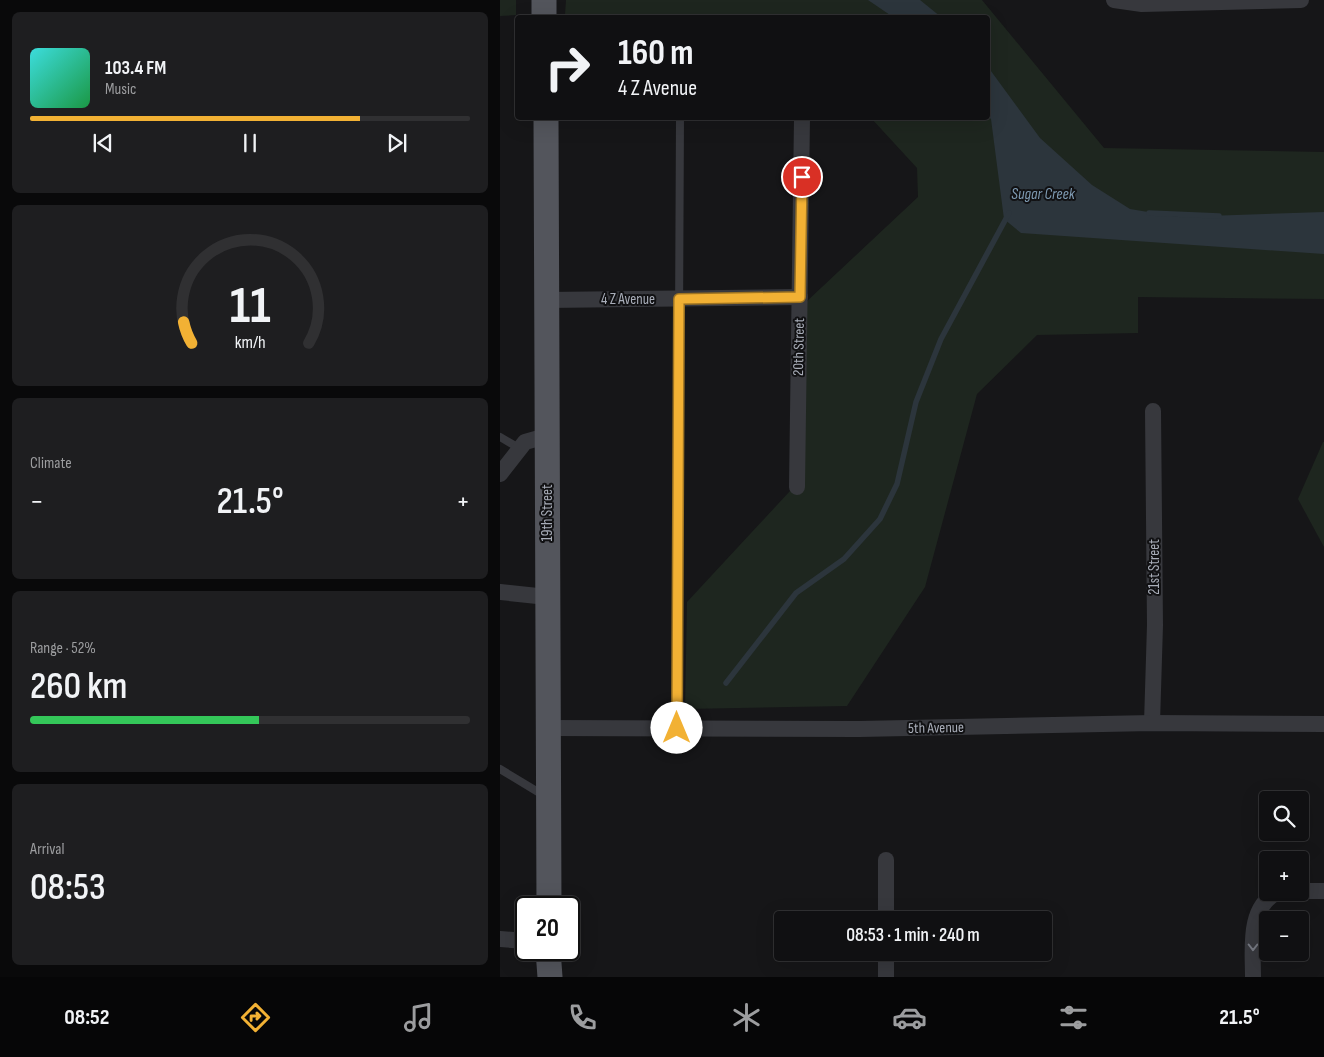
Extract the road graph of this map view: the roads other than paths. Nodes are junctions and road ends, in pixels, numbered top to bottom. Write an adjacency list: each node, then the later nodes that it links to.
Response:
1 (544, 0): 5 (main road)
2 (1114, 0): 4 (street)
3 (1300, 0): 4 (street)
4 (1235, 1)
5 (544, 15)
6 (546, 120): 11 (main road, 19th Street)
7 (680, 120): 10 (lane)
8 (802, 120): 9 (street, 20th Street)
9 (800, 297): 10 (street, 4 Z Avenue); 17 (street, 20th Street)
10 (679, 299): 11 (street, 4 Z Avenue); 23 (lane)
11 (546, 300): 13 (main road, 19th Street)
12 (1153, 411): 20 (street, 21st Street)
13 (546, 436): 15 (street); 19 (main road, 19th Street)
14 (500, 437): 15 (lane)
15 (519, 448): 16 (street)
16 (500, 474)
17 (797, 487)
18 (500, 592): 19 (street)
19 (547, 598): 22 (main road, 19th Street)
20 (1152, 723): 21 (street, 5th Avenue); 23 (street, 5th Avenue)
21 (1324, 724)
22 (548, 728): 23 (street, 5th Avenue); 25 (main road, 19th Street)
23 (677, 728)
24 (500, 769): 25 (lane)
25 (549, 799): 29 (main road, 19th Street)
26 (886, 860): 31 (street)
27 (1309, 891): 28 (street)
28 (1324, 891)
29 (549, 896)
30 (1267, 901): 38 (street, one-way to 38)
31 (886, 911)
32 (500, 939): 33 (street)
33 (515, 940)
34 (549, 961): 36 (main road)
35 (886, 961): 37 (street)
36 (550, 977)
37 (886, 977)
38 (1253, 977)

